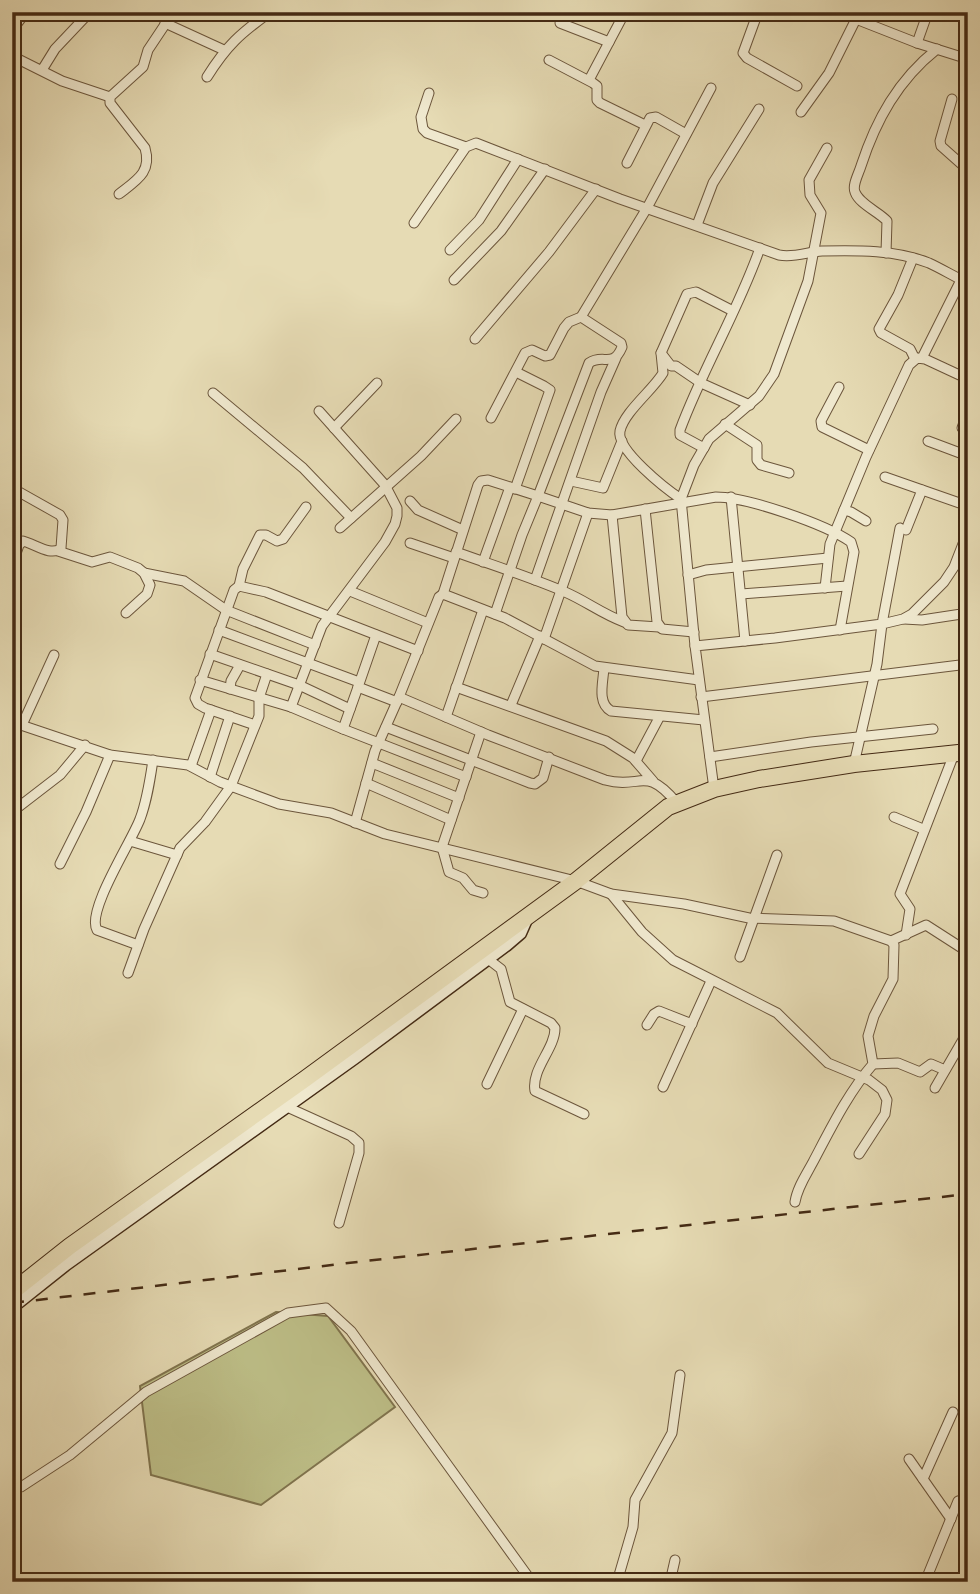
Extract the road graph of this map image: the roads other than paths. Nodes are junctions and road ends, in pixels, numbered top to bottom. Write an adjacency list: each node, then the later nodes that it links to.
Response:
1 (26, 12): 12 (street)
2 (90, 12): 20 (street)
3 (169, 12): 10 (street)
4 (270, 12): 16 (street)
5 (625, 12): 13 (street)
6 (758, 12): 23 (street)
7 (838, 12): 9 (street)
8 (928, 12): 14 (street)
9 (856, 19): 14 (street); 29 (street)
10 (165, 23): 16 (street); 26 (street)
11 (560, 23): 13 (street)
12 (12, 30)
13 (609, 42): 22 (street)
14 (917, 43): 15 (street)
15 (937, 49): 18 (street); 46 (street)
16 (224, 50): 21 (street)
17 (12, 56): 20 (street)
18 (968, 59)
19 (549, 60): 22 (street)
20 (43, 70): 26 (street)
21 (208, 77)
22 (589, 80): 30 (street)
23 (797, 86)
24 (711, 88): 31 (street)
25 (429, 93): 32 (street)
26 (110, 97): 39 (street)
27 (952, 99): 37 (street)
28 (759, 109): 42 (street)
29 (801, 112)
30 (645, 125): 31 (street); 35 (street)
31 (685, 134): 40 (street)
32 (466, 147): 34 (street); 41 (street)
33 (827, 148): 45 (street)
34 (518, 159): 36 (street); 44 (street)
35 (627, 163)
36 (545, 169): 38 (street); 48 (street)
37 (968, 170)
38 (596, 189): 40 (street); 52 (street)
39 (120, 194)
40 (647, 208): 42 (street); 51 (street)
41 (414, 223)
42 (697, 225): 43 (street)
43 (760, 248): 45 (street); 50 (street)
44 (450, 250)
45 (815, 252): 46 (street); 64 (street)
46 (886, 253): 47 (street)
47 (913, 258): 49 (street); 55 (street)
48 (454, 280)
49 (965, 281): 55 (street)
50 (733, 311): 53 (street); 61 (street)
51 (581, 317): 54 (street); 57 (street)
52 (475, 339)
53 (661, 353): 56 (street); 58 (street)
54 (616, 358): 79 (street); 84 (street)
55 (918, 359): 59 (street); 75 (street)
56 (671, 366): 58 (street); 61 (street)
57 (516, 372): 67 (street); 82 (street)
58 (663, 373): 72 (street)
59 (968, 379)
60 (377, 383): 70 (street)
61 (701, 383): 64 (street); 74 (street)
62 (839, 387): 75 (street)
63 (213, 393): 95 (street)
64 (750, 405): 69 (street)
65 (319, 411): 70 (street)
66 (968, 412): 71 (street)
67 (491, 418)
68 (456, 419): 81 (street)
69 (725, 424): 74 (street); 77 (street)
70 (334, 428): 81 (street)
71 (962, 428)
72 (622, 441): 79 (street); 87 (street)
73 (928, 441): 76 (street)
74 (704, 448): 87 (street)
75 (869, 450): 92 (street)
76 (968, 456)
77 (789, 473)
78 (886, 477): 83 (street)
79 (571, 481): 88 (street)
80 (12, 488): 104 (street)
81 (386, 488): 95 (street); 118 (street)
82 (512, 488): 84 (street); 98 (street); 107 (street)
83 (922, 490): 89 (street); 130 (street)
84 (538, 496): 88 (street); 110 (street)
85 (731, 497): 87 (street); 100 (street); 109 (street)
86 (410, 501): 98 (street)
87 (680, 502): 91 (street); 112 (street)
88 (562, 505): 93 (street); 113 (street)
89 (968, 506)
90 (306, 508): 114 (street)
91 (645, 509): 94 (street); 131 (street)
92 (844, 510): 96 (street); 100 (street)
93 (588, 513): 94 (street); 117 (street)
94 (612, 515): 128 (street)
95 (351, 518): 97 (street)
96 (866, 521)
97 (340, 528)
98 (463, 530): 105 (street)
99 (968, 531): 127 (street)
100 (834, 533): 106 (street); 115 (street)
101 (12, 537): 102 (street)
102 (21, 542): 104 (street); 108 (street)
103 (410, 543): 105 (street)
104 (58, 551): 111 (street)
105 (455, 555): 107 (street); 119 (street)
106 (828, 558): 109 (street); 116 (street)
107 (483, 562): 110 (street)
108 (12, 565)
109 (738, 567): 112 (street); 120 (street)
110 (510, 571): 113 (street); 125 (street)
111 (144, 573): 121 (street); 123 (street)
112 (688, 575): 134 (street)
113 (535, 580): 117 (street)
114 (239, 586): 121 (street); 126 (street)
115 (847, 586): 116 (street); 132 (street)
116 (825, 588): 120 (street)
117 (561, 590): 128 (street); 136 (street)
118 (349, 591): 126 (street); 129 (street)
119 (443, 594): 122 (street); 129 (street)
120 (741, 594): 137 (street)
121 (226, 610): 133 (street); 138 (street)
122 (483, 610): 125 (street); 153 (street)
123 (126, 613)
124 (968, 613): 127 (street)
125 (495, 614): 136 (street)
126 (330, 617): 135 (street); 138 (street)
127 (903, 619): 130 (street)
128 (624, 622): 131 (street)
129 (428, 623): 140 (street)
130 (882, 624): 132 (street); 148 (street)
131 (659, 627): 134 (street)
132 (840, 629): 137 (street)
133 (219, 630): 141 (street); 145 (street)
134 (694, 632): 139 (street)
135 (376, 635): 140 (street); 152 (street)
136 (542, 638): 146 (street); 158 (street)
137 (745, 640): 139 (street)
138 (315, 645): 145 (street)
139 (695, 646): 150 (street)
140 (418, 651): 157 (street)
141 (210, 654): 143 (street); 149 (street)
142 (54, 655): 166 (street)
143 (240, 664): 147 (street); 154 (street)
144 (968, 664): 148 (street)
145 (307, 665): 151 (street); 152 (street)
146 (604, 668): 150 (street); 163 (street)
147 (267, 674): 151 (street); 156 (street)
148 (874, 674): 155 (street); 172 (street)
149 (200, 680): 154 (street); 161 (street)
150 (699, 680): 155 (street)
151 (299, 685): 159 (street); 160 (street)
152 (358, 685): 157 (street); 160 (street)
153 (456, 687): 158 (street); 164 (street)
154 (230, 689): 156 (street)
155 (701, 697): 165 (street)
156 (259, 698): 159 (street); 167 (street)
157 (398, 699): 164 (street); 168 (street)
158 (512, 705): 181 (street)
159 (291, 708): 169 (street)
160 (350, 709): 169 (street)
161 (211, 710): 162 (street); 184 (street)
162 (230, 716): 167 (street); 185 (street)
163 (660, 716): 165 (street); 181 (street)
164 (446, 717): 171 (street)
165 (704, 720): 178 (street)
166 (17, 723): 174 (street)
167 (255, 725): 189 (street)
168 (386, 727): 173 (street); 180 (street)
169 (342, 729): 173 (street)
170 (933, 729): 172 (street)
171 (481, 732): 177 (street); 180 (street)
172 (860, 736): 178 (street); 183 (street)
173 (379, 743): 182 (street); 186 (street)
174 (85, 745): 176 (street); 193 (street)
175 (961, 753): 183 (highway); 197 (street)
176 (110, 755): 179 (street); 202 (street)
177 (549, 757): 180 (street); 187 (street)
178 (710, 757): 190 (street)
179 (153, 760): 184 (street); 198 (street)
180 (472, 760): 186 (street)
181 (636, 761): 187 (street)
182 (372, 763): 188 (street); 191 (street)
183 (854, 764): 190 (highway)
184 (191, 766): 185 (street)
185 (210, 777): 189 (street)
186 (466, 777): 191 (street)
187 (653, 781): 192 (street)
188 (366, 783): 195 (street); 196 (street)
189 (231, 786): 196 (street); 200 (street)
190 (714, 789): 192 (highway)
191 (459, 798): 195 (street)
192 (677, 803): 203 (highway)
193 (12, 812)
194 (894, 817): 197 (street)
195 (451, 820): 199 (street)
196 (355, 823): 199 (street)
197 (923, 829): 208 (street)
198 (130, 841): 200 (street); 210 (street)
199 (442, 847): 203 (street); 204 (street)
200 (177, 855): 210 (street)
201 (777, 855): 207 (street)
202 (60, 864)
203 (576, 881): 205 (street); 206 (highway)
204 (483, 893)
205 (611, 894): 207 (street); 215 (street)
206 (527, 917): 213 (street); 231 (highway)
207 (755, 917): 209 (street); 212 (street)
208 (906, 935): 209 (street); 211 (street)
209 (891, 942): 220 (street)
210 (138, 945): 214 (street)
211 (968, 952)
212 (740, 957)
213 (488, 959): 216 (street); 226 (street)
214 (128, 973)
215 (711, 981): 217 (street); 222 (street)
216 (523, 1009): 223 (street); 227 (street)
217 (692, 1024): 218 (street); 224 (street)
218 (647, 1025)
219 (968, 1031): 221 (street)
220 (873, 1064): 221 (street); 222 (street)
221 (945, 1070): 225 (street)
222 (861, 1076): 228 (street); 229 (street)
223 (487, 1084)
224 (663, 1087)
225 (935, 1088)
226 (287, 1107): 230 (street); 231 (street)
227 (584, 1115)
228 (859, 1154)
229 (795, 1202)
230 (339, 1223)
231 (16, 1295): 232 (street)
232 (12, 1307)
233 (680, 1375): 242 (street)
234 (953, 1412): 236 (street)
235 (909, 1459): 236 (street)
236 (923, 1479): 239 (street)
237 (12, 1489): 241 (street)
238 (968, 1499): 239 (street)
239 (951, 1519): 244 (street)
240 (675, 1560): 243 (street)
241 (532, 1582)
242 (617, 1582)
243 (670, 1582)
244 (925, 1582)

